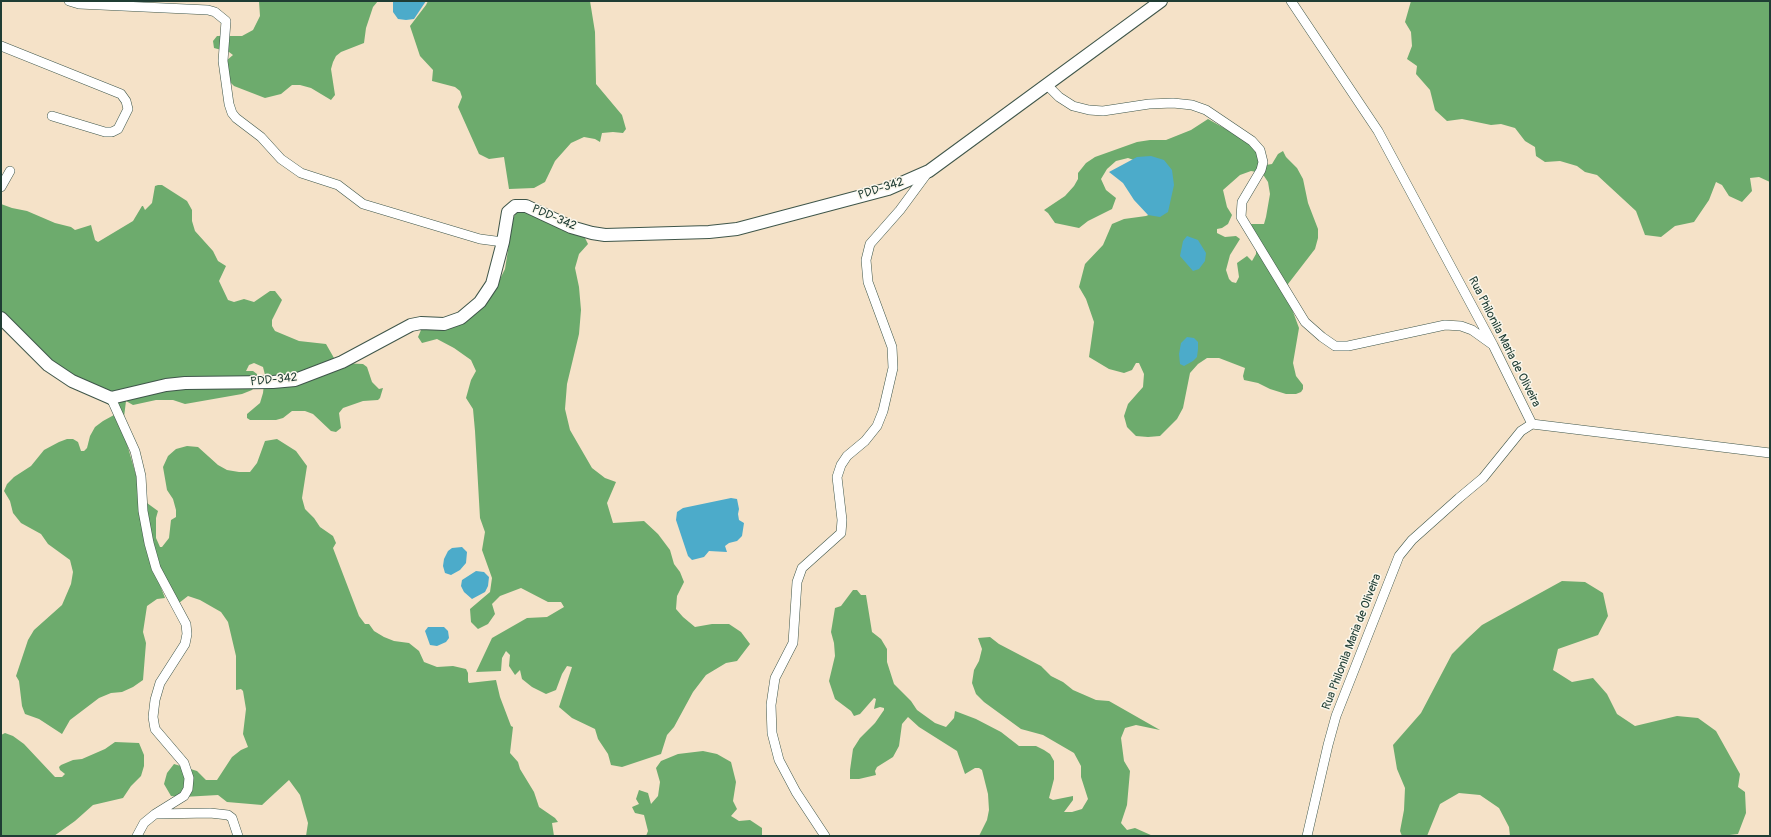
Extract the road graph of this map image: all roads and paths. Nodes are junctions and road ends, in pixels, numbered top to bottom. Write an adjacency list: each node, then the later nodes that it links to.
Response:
1 (69, 1): 10 (street)
2 (1161, 1): 5 (street, PDD-342 / PDD-342)
3 (1291, 1): 12 (street, Rua Philonila Maria de Oliveira)
4 (1, 46): 6 (street)
5 (1046, 85): 8 (street, PDD-342 / PDD-342); 12 (street)
6 (52, 116)
7 (10, 171): 9 (street)
8 (929, 171): 10 (street, PDD-342 / PDD-342); 19 (street)
9 (1, 187)
10 (503, 242): 13 (street, PDD-342 / PDD-342)
11 (1, 318): 13 (street)
12 (1493, 345): 14 (street, Rua Philonila Maria de Oliveira)
13 (111, 398): 16 (street)
14 (1532, 424): 15 (street); 20 (street, Rua Philonila Maria de Oliveira)
15 (1770, 453)
16 (155, 814): 17 (street); 18 (street)
17 (137, 836)
18 (238, 836)
19 (825, 836)
20 (1307, 836)

